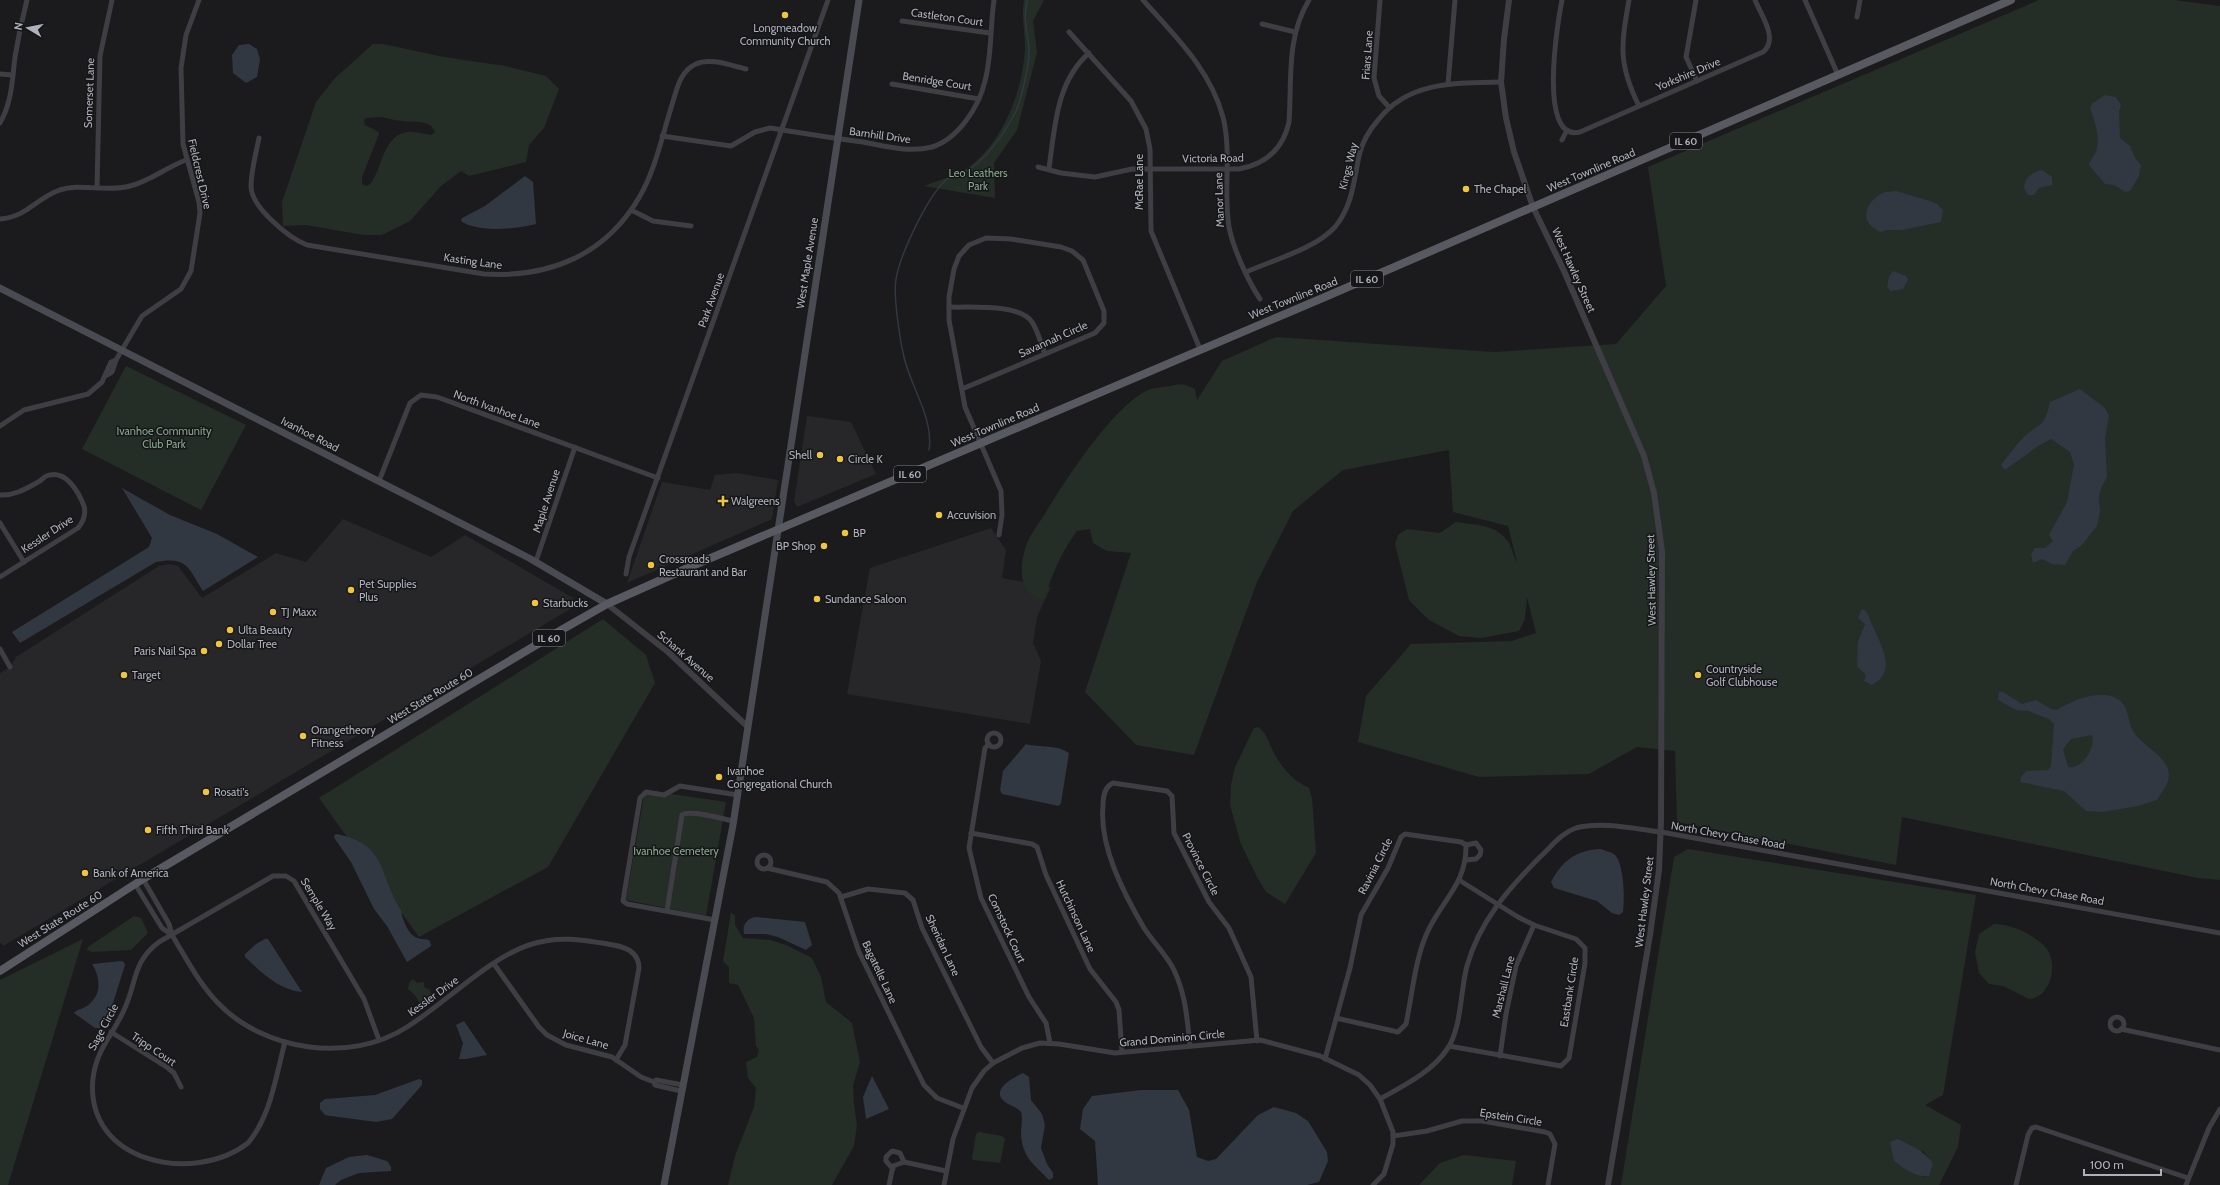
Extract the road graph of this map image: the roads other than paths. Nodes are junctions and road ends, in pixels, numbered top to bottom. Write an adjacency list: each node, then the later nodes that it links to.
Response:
1 (26, 0): 28 (street)
2 (112, 0): 49 (street, Somerset Lane)
3 (199, 0): 44 (street, Fieldcrest Drive)
4 (828, 0): 38 (street, Park Avenue)
5 (859, 0): 42 (main road, West Maple Avenue)
6 (994, 0): 24 (street, Barnhill Drive)
7 (1309, 0): 23 (street, Victoria Road)
8 (1380, 0): 36 (street, Friars Lane)
9 (1455, 0): 33 (street)
10 (1509, 0): 31 (street, West Hawley Street)
11 (1562, 0): 39 (street)
12 (1629, 0): 35 (street)
13 (1696, 0): 30 (street)
14 (1755, 0): 30 (street, Yorkshire Drive)
15 (1805, 0): 29 (street)
16 (1860, 0): 19 (street)
17 (2011, 0): 29 (main road, IL 60)
18 (1147, 1): 48 (street, Manor Lane)
19 (1857, 16)
20 (902, 21): 24 (street, Castleton Court)
21 (1262, 24): 23 (street)
22 (1069, 32): 25 (street, McRae Lane)
23 (1295, 32): 48 (street, Victoria Road)
24 (990, 33): 34 (street, Barnhill Drive)
25 (1088, 53): 46 (street); 47 (street, McRae Lane)
26 (746, 69): 40 (street, Kasting Lane)
27 (0, 74): 28 (street)
28 (13, 75): 37 (street)
29 (1838, 75): 50 (main road, West Townline Road / IL 60)
30 (1697, 81): 35 (street, Yorkshire Drive)
31 (1501, 82): 33 (street, Kings Way); 50 (street, West Hawley Street)
32 (892, 84): 34 (street, Benridge Court)
33 (1448, 84): 36 (street, Kings Way)
34 (979, 99): 42 (street, Barnhill Drive)
35 (1639, 106): 39 (street, Yorkshire Drive)
36 (1389, 107): 54 (street, Kings Way)
37 (0, 123)
38 (782, 130): 40 (street, Barnhill Drive); 42 (street, Barnhill Drive); 65 (street, Park Avenue)
39 (1567, 130): 43 (street)
40 (662, 136): 51 (street, Kasting Lane)
41 (259, 138): 51 (street, Kasting Lane)
42 (837, 138): 69 (main road, West Maple Avenue)
43 (1562, 140)
44 (186, 160): 49 (street); 58 (street, Fieldcrest Drive)
45 (1038, 167): 46 (street, Victoria Road)
46 (1049, 168): 47 (street, Victoria Road)
47 (1150, 168): 48 (street, Victoria Road); 59 (street, McRae Lane)
48 (1228, 169): 54 (street, Manor Lane)
49 (97, 188): 52 (street)
50 (1533, 207): 59 (main road, West Townline Road / IL 60); 82 (street, West Hawley Street)
51 (631, 210): 53 (street)
52 (0, 219)
53 (691, 226)
54 (1246, 272): 56 (street, Manor Lane)
55 (0, 288): 58 (main road, Ivanhoe Road)
56 (1260, 300)
57 (949, 308): 60 (street); 60 (street, Savannah Circle); 61 (street, Savannah Circle)
58 (122, 350): 62 (street, Fieldcrest Drive); 66 (main road, Ivanhoe Road)
59 (1200, 350): 63 (main road, West Townline Road / IL 60)
60 (1046, 354): 61 (street, Savannah Circle)
61 (962, 389): 63 (street, Savannah Circle)
62 (0, 426)
63 (981, 444): 69 (main road, West Townline Road / IL 60); 70 (street, Savannah Circle)
64 (575, 447): 65 (street, North Ivanhoe Lane); 66 (street, North Ivanhoe Lane); 71 (street, Maple Avenue)
65 (658, 478): 73 (street, Park Avenue)
66 (379, 481): 71 (main road, Ivanhoe Road)
67 (0, 495): 72 (street, Kessler Drive)
68 (0, 523): 72 (street)
69 (778, 529): 75 (main road, IL 60); 78 (main road, West Maple Avenue)
70 (999, 535)
71 (536, 561): 75 (main road, Ivanhoe Road)
72 (24, 562): 74 (street, Kessler Drive)
73 (626, 574)
74 (0, 577)
75 (607, 604): 78 (street, Schank Avenue); 87 (main road, West State Route 60 / IL 60)
76 (0, 649): 77 (street)
77 (10, 667)
78 (748, 727): 80 (main road, West Maple Avenue)
79 (989, 744): 83 (street, Comstock Court)
80 (738, 795): 81 (main road, West Maple Avenue); 92 (street)
81 (734, 821): 92 (street); 93 (main road, West Maple Avenue)
82 (1661, 832): 91 (street, North Chevy Chase Road); 95 (street, North Chevy Chase Road); 131 (street, West Hawley Street)
83 (971, 833): 105 (street, Comstock Court); 109 (street, Hutchinson Lane)
84 (1466, 845): 85 (street); 85 (street, Ravinia Circle); 99 (street, Ravinia Circle)
85 (1466, 860): 88 (street)
86 (767, 868): 90 (street, Bagatelle Lane)
87 (143, 879): 89 (main road, West State Route 60 / IL 60); 96 (street, Kessler Drive)
88 (1459, 880): 91 (street, Eastbank Circle); 99 (street)
89 (135, 884): 96 (street, Kessler Drive); 98 (main road, West State Route 60 / IL 60)
90 (841, 897): 113 (street, Sheridan Lane); 117 (street, Bagatelle Lane)
91 (1498, 903): 94 (street, Eastbank Circle); 107 (street, North Chevy Chase Road)
92 (667, 912): 93 (street)
93 (715, 920): 115 (main road, West Maple Avenue)
94 (1534, 925): 110 (street, Marshall Lane); 110 (street, Eastbank Circle)
95 (2220, 932)
96 (172, 935): 101 (street, Sage Circle); 102 (street, Semple Way); 104 (street, Kessler Drive)
97 (494, 964): 102 (street, Kessler Drive); 112 (street, Joice Lane); 112 (street, Kessler Drive)
98 (0, 971)
99 (1336, 1018): 111 (street, Ravinia Circle)
100 (2122, 1028): 108 (street)
101 (111, 1032): 114 (street, Tripp Court); 120 (street, Sage Circle)
102 (379, 1040): 104 (street, Kessler Drive)
103 (1257, 1041): 106 (street, Grand Dominion Circle); 106 (street, Province Circle); 111 (street, Grand Dominion Circle)
104 (285, 1042): 121 (street)
105 (1050, 1044): 109 (street, Grand Dominion Circle); 113 (street, Grand Dominion Circle)
106 (1190, 1046): 109 (street, Grand Dominion Circle)
107 (1449, 1046): 110 (street, Eastbank Circle); 116 (street, North Chevy Chase Road)
108 (2220, 1050)
109 (1122, 1052)
110 (1500, 1056)
111 (1325, 1059): 116 (street, Grand Dominion Circle)
112 (616, 1060): 115 (street, Joice Lane)
113 (993, 1063): 117 (street, Grand Dominion Circle)
114 (181, 1087)
115 (682, 1088): 126 (main road, West Maple Avenue)
116 (1380, 1099): 119 (street, Grand Dominion Circle)
117 (963, 1108): 124 (street, Grand Dominion Circle)
118 (2220, 1109): 125 (street)
119 (1393, 1136): 129 (street, Grand Dominion Circle); 130 (street, Epstein Circle)
120 (128, 1156)
121 (226, 1162)
122 (904, 1162): 123 (street); 123 (street); 124 (street)
123 (892, 1169): 127 (street)
124 (946, 1171): 128 (street, Grand Dominion Circle)
125 (2188, 1178): 132 (street); 133 (street)
126 (664, 1185)
127 (889, 1185)
128 (944, 1185)
129 (1373, 1185)
130 (1548, 1185)
131 (1608, 1185)
132 (2016, 1185)
133 (2186, 1185)

